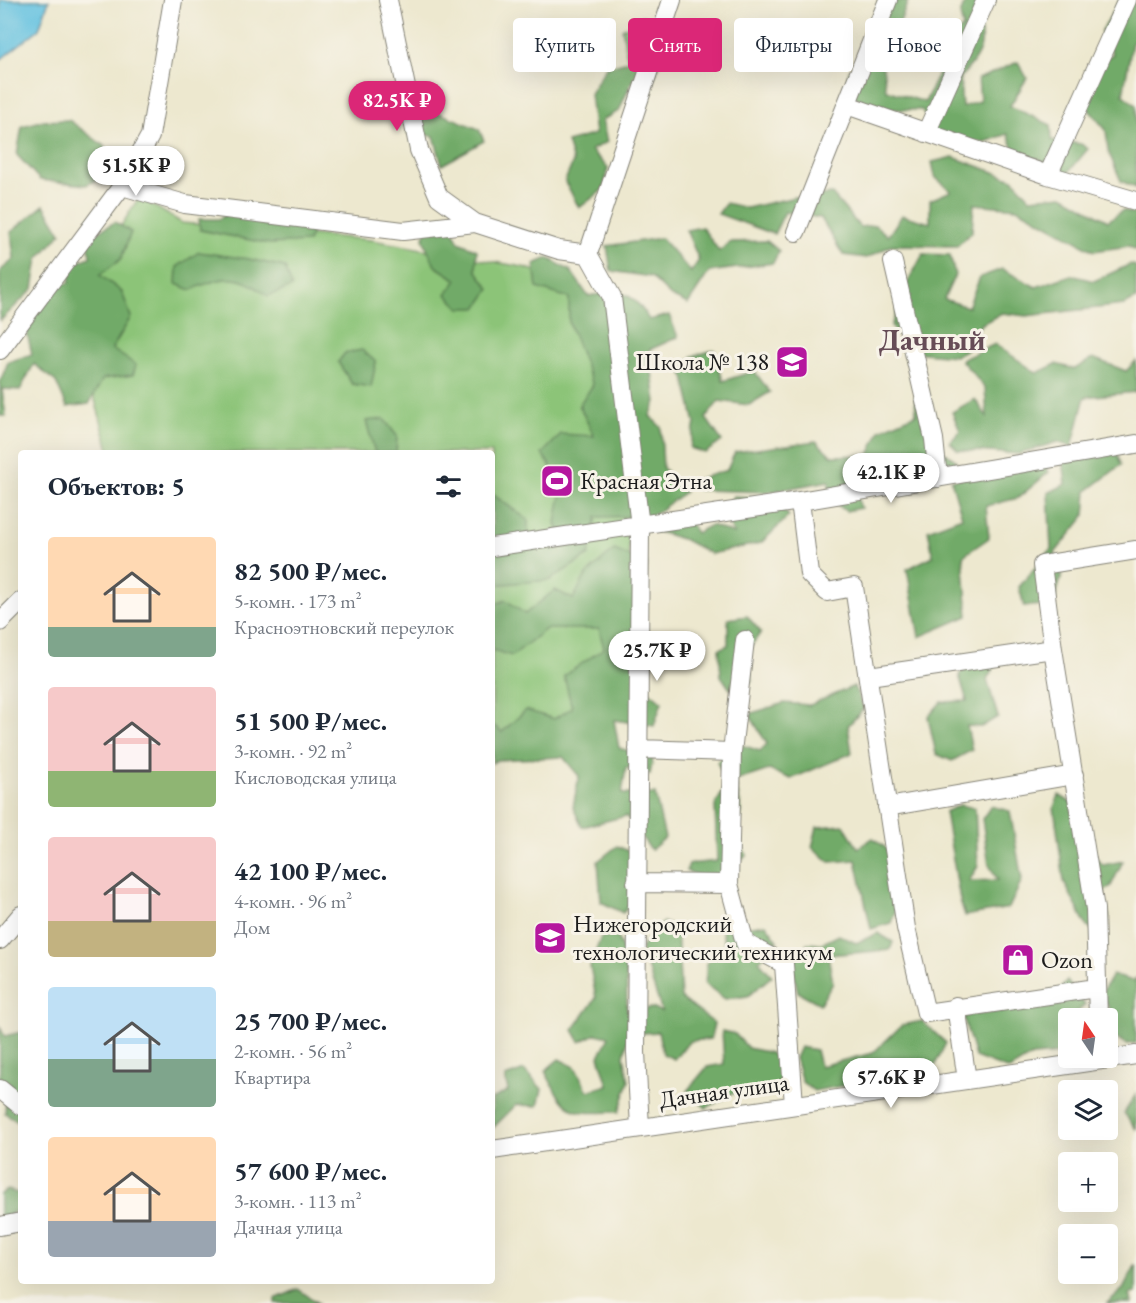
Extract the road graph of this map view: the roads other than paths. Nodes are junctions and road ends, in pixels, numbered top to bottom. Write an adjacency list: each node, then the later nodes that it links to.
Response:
1 (173, 0): 10 (street)
2 (388, 0): 12 (street)
3 (672, 0): 14 (street)
4 (888, 0): 7 (street)
5 (986, 0): 8 (street)
6 (1127, 0): 9 (street)
7 (847, 105): 8 (street); 13 (street)
8 (926, 133): 9 (street)
9 (1048, 176): 11 (street)
10 (122, 186): 12 (street); 16 (street)
11 (1136, 201)
12 (475, 223): 14 (street)
13 (796, 232)
14 (588, 254): 20 (street)
15 (894, 262): 18 (street)
16 (0, 350)
17 (1136, 444): 18 (street)
18 (938, 478): 19 (street)
19 (800, 501): 20 (street); 27 (street)
20 (640, 526): 21 (street); 28 (street)
21 (495, 547)
22 (1136, 550): 26 (street)
23 (18, 604): 24 (street)
24 (0, 622)
25 (745, 640): 29 (street)
26 (1053, 649): 27 (street); 30 (street)
27 (869, 676): 31 (street)
28 (638, 749): 29 (street); 32 (street)
29 (732, 752): 33 (street)
30 (1074, 775): 31 (street); 36 (street)
31 (887, 807): 37 (street)
32 (636, 883): 33 (street); 46 (street)
33 (729, 884): 45 (street)
34 (18, 919): 35 (street)
35 (0, 940)
36 (1096, 988): 37 (street); 38 (street)
37 (956, 1006): 42 (street)
38 (1097, 1008)
39 (1136, 1055): 40 (street, Дачная улица)
40 (1118, 1057)
41 (1058, 1066): 42 (street, Дачная улица)
42 (967, 1080): 45 (street, Дачная улица)
43 (0, 1089): 44 (street)
44 (18, 1104)
45 (794, 1105): 46 (street, Дачная улица)
46 (640, 1128): 47 (street, Дачная улица)
47 (495, 1150)
48 (18, 1223): 49 (street)
49 (0, 1226)

